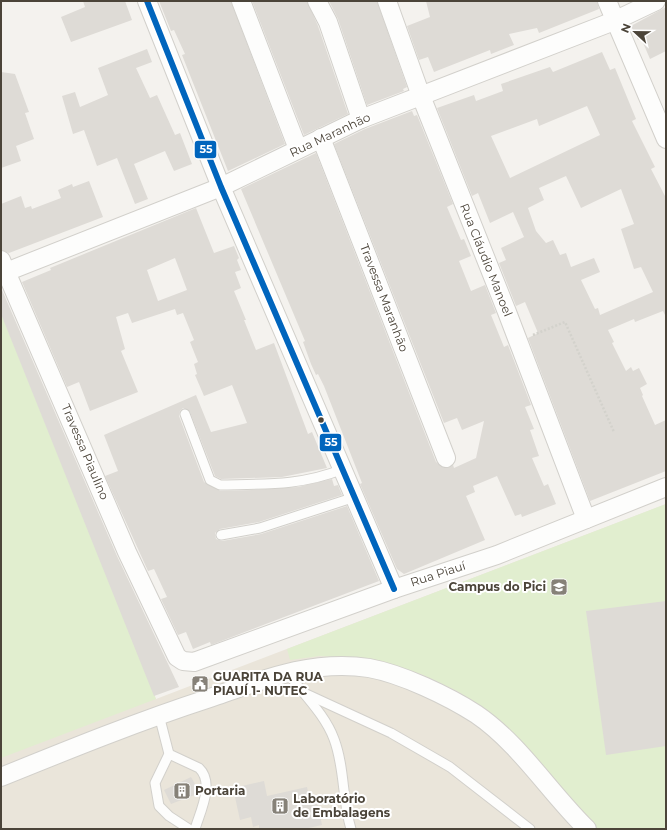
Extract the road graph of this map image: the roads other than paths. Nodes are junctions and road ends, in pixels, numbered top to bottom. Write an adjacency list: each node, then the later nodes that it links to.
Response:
1 (147, 1): 13 (street)
2 (241, 1): 12 (street)
3 (317, 1): 9 (street)
4 (387, 1): 8 (street, Rua Cláudio Manoel)
5 (607, 1): 7 (street)
6 (656, 1): 7 (street, Rua Maranhão)
7 (614, 21): 8 (street, Rua Maranhão); 11 (street)
8 (421, 96): 9 (street, Rua Maranhão); 20 (street, Rua Cláudio Manoel)
9 (361, 120): 10 (street, Rua Maranhão)
10 (322, 138): 12 (street, Rua Maranhão); 16 (street, Travessa Maranhão)
11 (666, 139)
12 (298, 149): 13 (street, Rua Maranhão)
13 (222, 187): 14 (street, Rua Maranhão); 17 (street)
14 (3, 266): 23 (street, Travessa Piaulino)
15 (185, 414): 17 (lane)
16 (446, 458)
17 (343, 469): 19 (street)
18 (666, 487): 20 (street, Rua Piauí)
19 (355, 496): 21 (lane); 22 (street)
20 (586, 518): 22 (street, Rua Piauí)
21 (221, 535)
22 (394, 589): 23 (street, Rua Piauí)
23 (171, 644)
24 (287, 672): 25 (lane); 26 (street); 33 (street)
25 (302, 692): 31 (lane); 32 (lane)
26 (159, 714): 27 (lane); 28 (street)
27 (169, 754): 29 (lane); 30 (lane)
28 (1, 777)
29 (189, 829)
30 (195, 829)
31 (351, 829)
32 (530, 829)
33 (587, 829)

